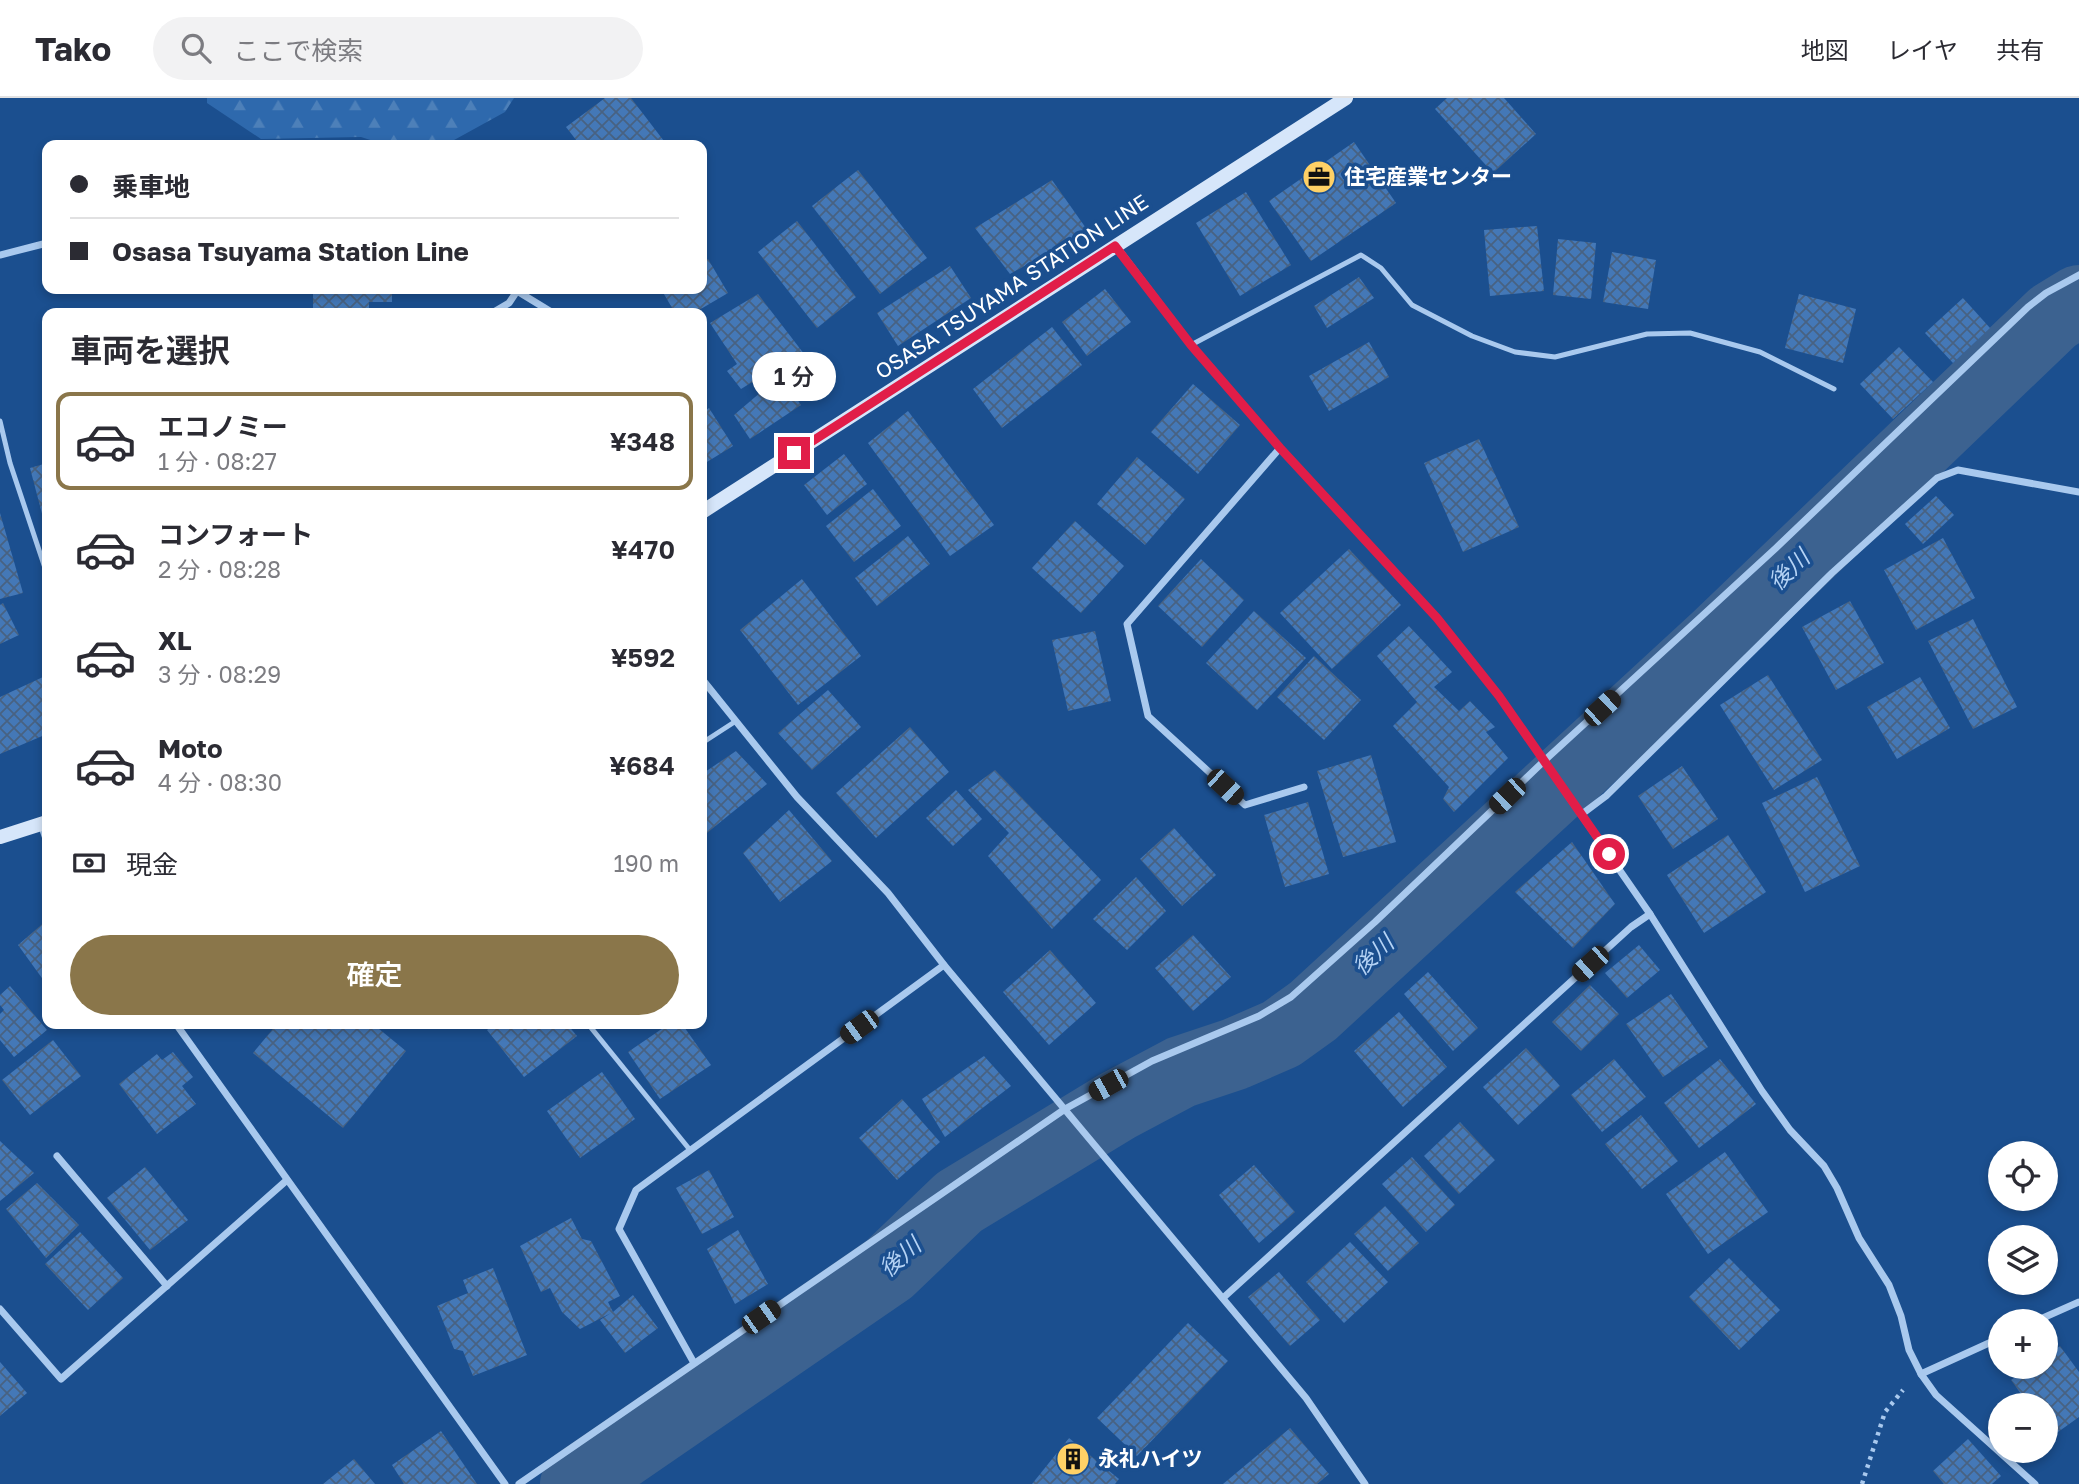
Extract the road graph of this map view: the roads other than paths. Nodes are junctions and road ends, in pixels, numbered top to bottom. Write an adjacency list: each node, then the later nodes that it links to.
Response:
1 (1346, 98): 3 (main road, OSASA TSUYAMA STATION LINE)
2 (42, 244): 4 (street)
3 (1115, 246): 10 (street); 15 (main road, OSASA TSUYAMA STATION LINE)
4 (0, 255)
5 (2079, 275): 20 (street)
6 (515, 294): 8 (street)
7 (522, 294): 9 (street)
8 (500, 308)
9 (545, 308)
10 (1191, 345): 11 (lane); 13 (street)
11 (1833, 389)
12 (0, 421): 16 (lane)
13 (1280, 448): 20 (street); 21 (street)
14 (2079, 492): 22 (street)
15 (707, 509)
16 (42, 559)
17 (707, 685): 18 (street)
18 (736, 721): 19 (lane); 26 (street)
19 (707, 740)
20 (1544, 761): 22 (street); 29 (street)
21 (1304, 788)
22 (1582, 814): 25 (street)
23 (42, 824): 24 (main road)
24 (0, 837)
25 (1650, 915): 34 (street); 40 (street)
26 (944, 965): 29 (street); 30 (street)
27 (180, 1029): 32 (street)
28 (592, 1029): 30 (lane)
29 (1065, 1109): 34 (street); 39 (street)
30 (690, 1150): 39 (street)
31 (57, 1156): 33 (street)
32 (287, 1180): 33 (street); 41 (street)
33 (167, 1286): 36 (street)
34 (1223, 1298): 43 (street)
35 (2079, 1301): 37 (street)
36 (0, 1310)
37 (2058, 1311)
38 (1988, 1343): 40 (street)
39 (694, 1363): 42 (street)
40 (1921, 1374): 44 (street)
41 (505, 1484)
42 (519, 1484)
43 (1365, 1484)
44 (2035, 1484)

